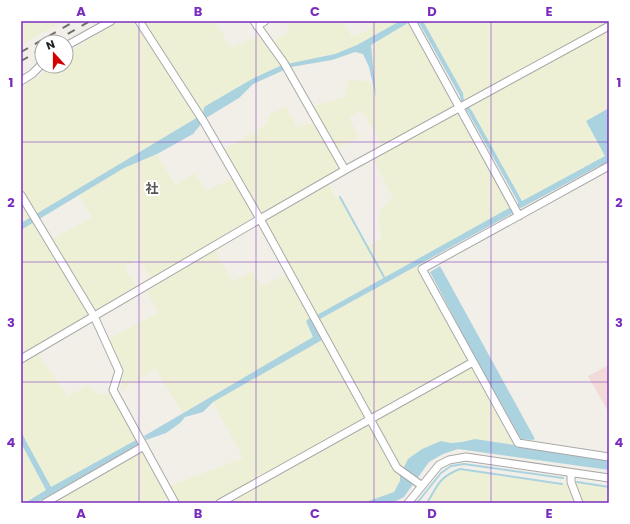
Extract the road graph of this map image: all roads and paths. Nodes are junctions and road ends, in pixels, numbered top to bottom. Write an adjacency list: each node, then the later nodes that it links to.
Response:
1 (111, 21): 7 (street)
2 (139, 21): 15 (street)
3 (266, 21): 5 (street)
4 (412, 21): 10 (street)
5 (256, 23): 12 (street)
6 (609, 26): 10 (street)
7 (74, 42)
8 (34, 72): 9 (street)
9 (21, 81)
10 (463, 106): 12 (street); 14 (street)
11 (609, 166): 14 (street)
12 (345, 170): 15 (street)
13 (21, 195): 16 (street)
14 (519, 216): 18 (street)
15 (260, 219): 16 (street); 19 (street)
16 (94, 316): 17 (street); 20 (street)
17 (21, 359)
18 (474, 362): 19 (street); 21 (street)
19 (370, 419): 24 (street); 27 (street)
20 (142, 443): 25 (street); 26 (street)
21 (609, 457)
22 (570, 473): 23 (street); 24 (street); 29 (street)
23 (609, 478)
24 (421, 485): 28 (street)
25 (45, 503)
26 (175, 503)
27 (220, 503)
28 (408, 503)
29 (579, 503)

